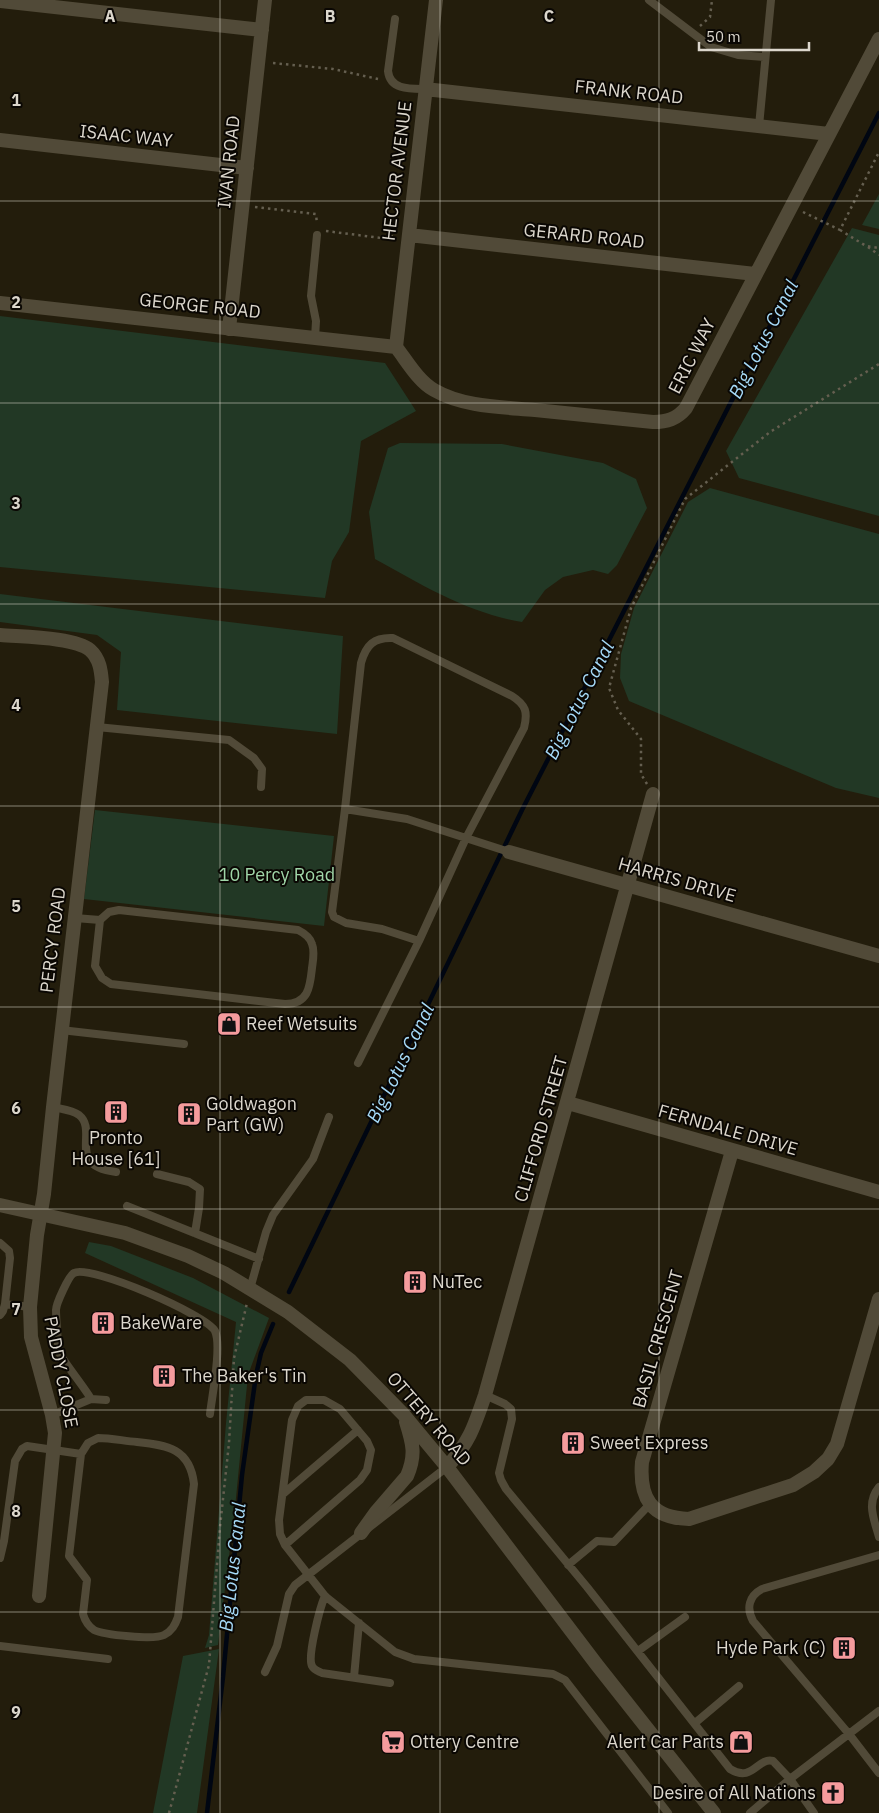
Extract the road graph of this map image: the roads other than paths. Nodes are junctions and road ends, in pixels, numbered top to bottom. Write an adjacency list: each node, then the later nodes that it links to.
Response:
1 (265, 0): 7 (street, IVAN ROAD)
2 (436, 0): 10 (street, HECTOR AVENUE)
3 (649, 0): 9 (lane)
4 (771, 0): 9 (lane)
5 (0, 1): 7 (street)
6 (394, 19): 10 (lane)
7 (262, 30): 14 (street, IVAN ROAD)
8 (879, 39): 12 (street, ERIC WAY)
9 (765, 57): 11 (lane)
10 (426, 89): 11 (street, FRANK ROAD); 16 (street, HECTOR AVENUE)
11 (759, 126): 12 (street, FRANK ROAD)
12 (829, 134): 17 (street, ERIC WAY)
13 (0, 140): 14 (street, ISAAC WAY)
14 (247, 168): 19 (street, IVAN ROAD)
15 (317, 235): 20 (lane)
16 (409, 235): 17 (street, GERARD ROAD); 21 (street, HECTOR AVENUE)
17 (755, 274): 21 (street, ERIC WAY)
18 (0, 302): 19 (street, GEORGE ROAD)
19 (229, 329): 20 (street, GEORGE ROAD)
20 (314, 338): 21 (street, GEORGE ROAD)
21 (396, 347)
22 (0, 634): 23 (street, PERCY ROAD)
23 (97, 728): 24 (lane); 30 (street, PERCY ROAD)
24 (261, 787)
25 (653, 794): 29 (street, CLIFFORD STREET)
26 (345, 809): 27 (lane, HARRIS DRIVE); 27 (lane); 32 (lane)
27 (466, 838): 28 (lane, HARRIS DRIVE); 32 (lane)
28 (509, 852): 29 (street, HARRIS DRIVE)
29 (628, 886): 33 (street, HARRIS DRIVE); 37 (street, CLIFFORD STREET)
30 (75, 918): 31 (lane); 34 (street, PERCY ROAD)
31 (100, 920): 31 (lane)
32 (420, 941): 36 (lane)
33 (879, 956)
34 (62, 1030): 35 (lane); 38 (street, PERCY ROAD)
35 (184, 1044)
36 (358, 1063)
37 (568, 1103): 40 (street, FERNDALE DRIVE); 55 (street, CLIFFORD STREET)
38 (53, 1107): 41 (lane); 46 (street, PERCY ROAD)
39 (329, 1117): 49 (lane)
40 (732, 1151): 43 (street, FERNDALE DRIVE); 67 (street, BASIL CRESCENT)
41 (116, 1172)
42 (157, 1174): 47 (lane)
43 (879, 1192)
44 (0, 1205): 46 (street, OTTERY ROAD)
45 (127, 1206): 47 (lane)
46 (40, 1214): 50 (street, OTTERY ROAD); 53 (street, PADDY CLOSE)
47 (195, 1233): 49 (lane)
48 (0, 1243): 52 (lane)
49 (259, 1259): 50 (lane)
50 (249, 1296): 59 (street, OTTERY ROAD)
51 (879, 1299): 67 (street)
52 (5, 1304): 53 (lane); 54 (lane)
53 (30, 1307): 60 (street, PADDY CLOSE)
54 (0, 1315)
55 (485, 1395): 64 (street, CLIFFORD STREET); 73 (lane)
56 (91, 1399): 57 (lane); 58 (lane); 60 (lane)
57 (106, 1400)
58 (210, 1414)
59 (403, 1414): 64 (street, OTTERY ROAD); 68 (street)
60 (52, 1415): 62 (street, PADDY CLOSE)
61 (358, 1430): 66 (lane); 66 (lane); 70 (lane)
62 (54, 1450): 63 (lane); 72 (lane); 75 (street, PADDY CLOSE)
63 (81, 1454): 63 (lane)
64 (448, 1467): 68 (lane); 93 (street, OTTERY ROAD)
65 (879, 1487): 69 (lane)
66 (282, 1494): 70 (lane)
67 (650, 1504): 73 (lane)
68 (361, 1533): 74 (lane)
69 (879, 1537)
70 (286, 1545): 74 (lane)
71 (879, 1555): 88 (lane)
72 (0, 1558)
73 (568, 1565): 80 (lane)
74 (308, 1575): 76 (lane); 82 (lane)
75 (39, 1596)
76 (326, 1596): 78 (lane); 83 (lane)
77 (685, 1617): 80 (lane)
78 (360, 1623): 83 (lane); 92 (lane)
79 (0, 1646): 81 (lane)
80 (638, 1651): 87 (lane)
81 (108, 1659)
82 (265, 1672)
83 (354, 1677): 84 (lane)
84 (390, 1683)
85 (739, 1686): 87 (lane)
86 (879, 1711): 88 (lane)
87 (695, 1723): 90 (lane)
88 (849, 1734): 89 (lane); 90 (lane)
89 (879, 1773)
90 (790, 1779): 91 (lane); 94 (lane)
91 (810, 1812)
92 (668, 1813)
93 (714, 1813)
94 (750, 1813)

